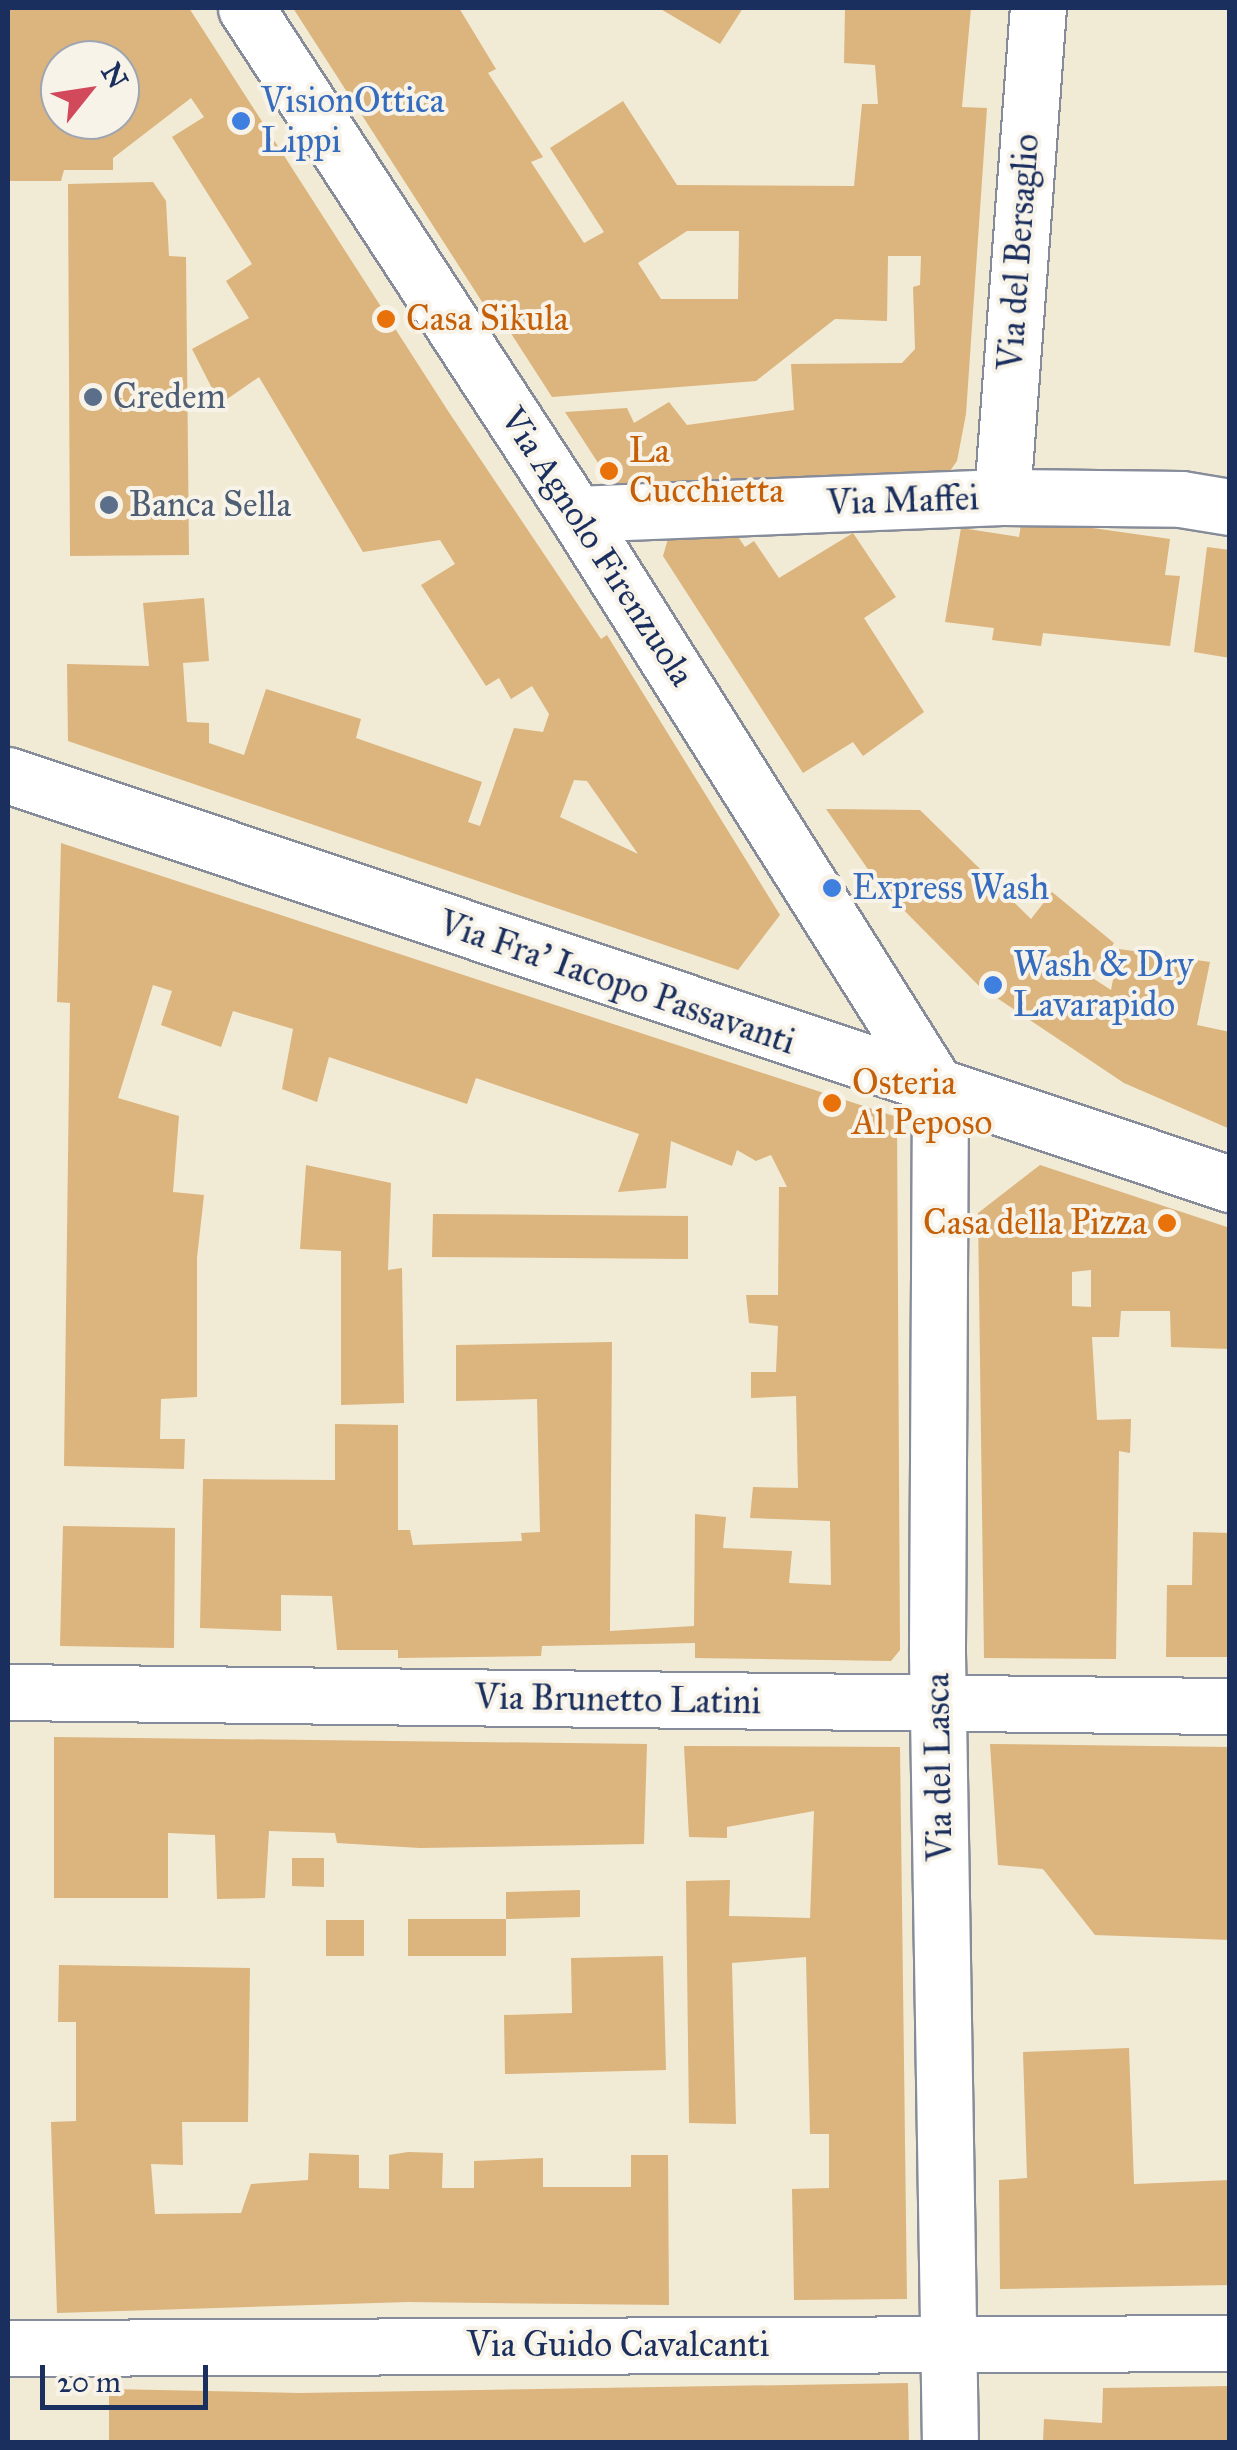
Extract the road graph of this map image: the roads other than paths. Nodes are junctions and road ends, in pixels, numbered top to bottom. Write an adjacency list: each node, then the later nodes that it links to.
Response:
1 (246, 8): 5 (street, Via Agnolo Firenzuola)
2 (1038, 8): 3 (street, Via del Bersaglio)
3 (1002, 497): 4 (street, Via Maffei); 5 (street, Via Maffei)
4 (1230, 507)
5 (576, 514): 7 (street, Via Agnolo Firenzuola)
6 (8, 775): 7 (street, Via Fra' Iacopo Passavanti)
7 (940, 1092): 8 (street, Via Fra' Iacopo Passavanti); 10 (street, Via del Lasca)
8 (1230, 1184)
9 (8, 1692): 10 (street, Via Brunetto Latini)
10 (938, 1704): 11 (street, Via Brunetto Latini); 13 (street, Via del Lasca)
11 (1230, 1706)
12 (1230, 2343): 13 (street, Via Guido Cavalcanti)
13 (948, 2344): 14 (street, Via Guido Cavalcanti); 15 (street, Via del Lasca)
14 (8, 2348)
15 (950, 2442)

